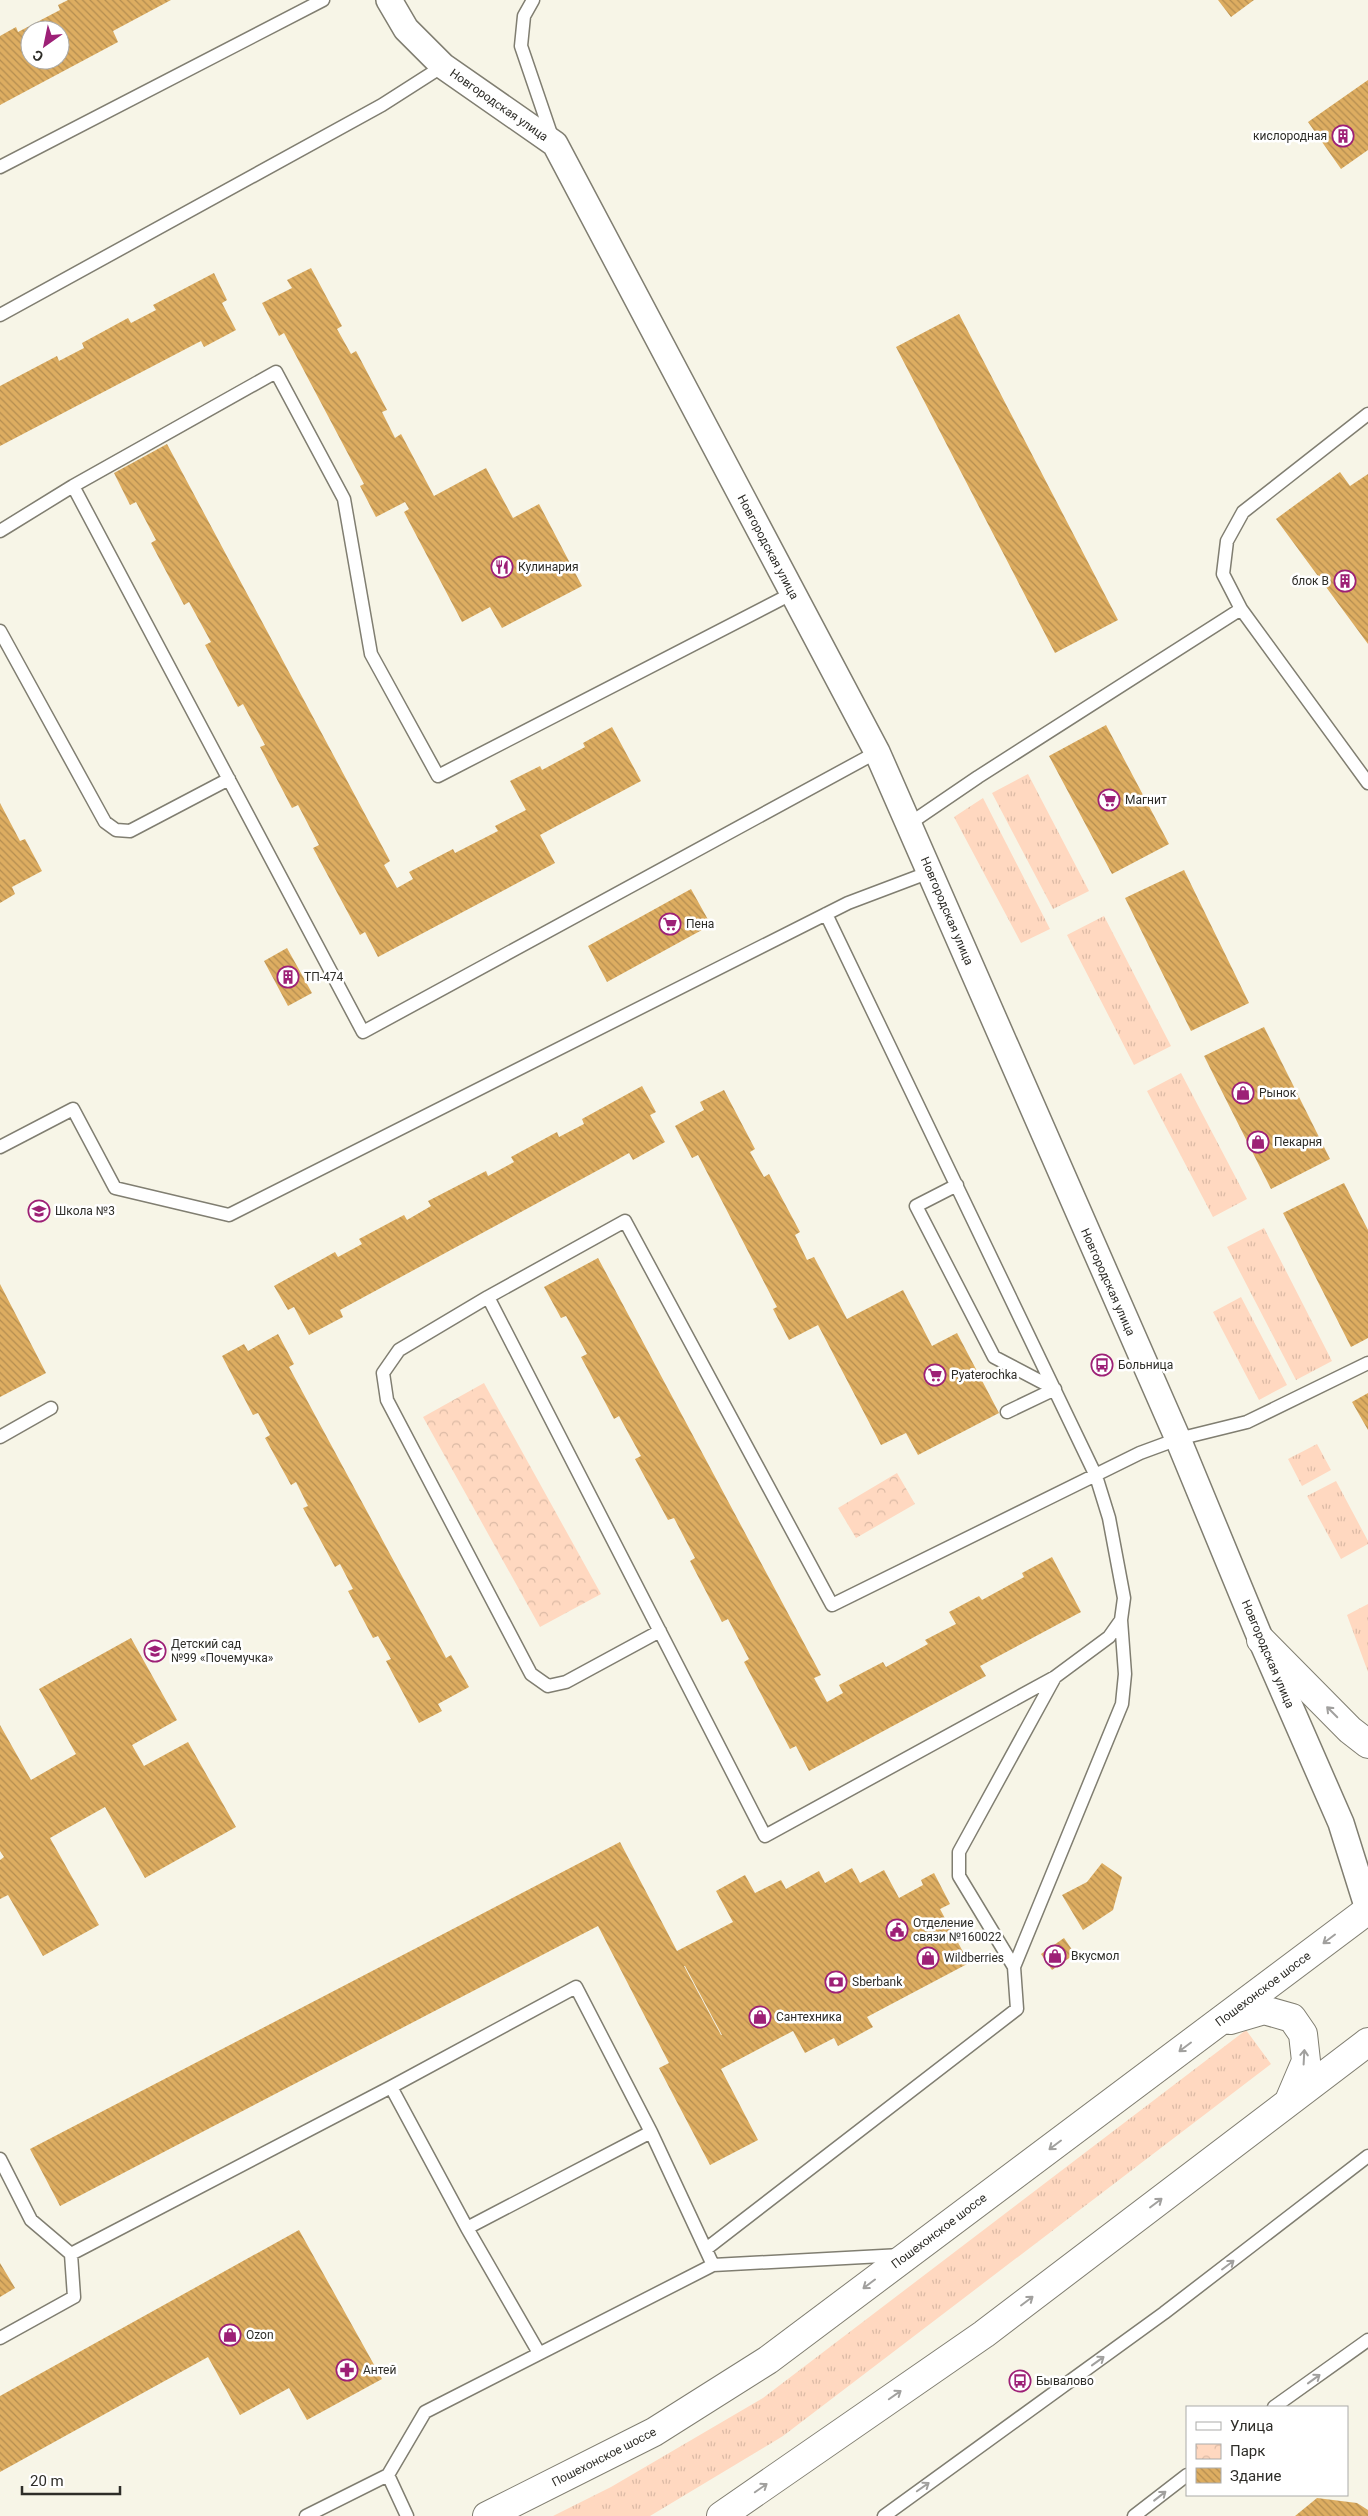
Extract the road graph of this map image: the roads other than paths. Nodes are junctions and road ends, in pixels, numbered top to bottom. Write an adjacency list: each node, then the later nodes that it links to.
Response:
1 (323, 0): 6 (lane)
2 (389, 0): 4 (street, Новгородская улица)
3 (533, 0): 5 (lane)
4 (443, 66): 5 (street, Новгородская улица); 7 (lane)
5 (555, 144): 11 (street, Новгородская улица)
6 (0, 167)
7 (0, 315)
8 (1368, 414): 12 (lane)
9 (73, 486): 10 (lane); 11 (lane); 15 (lane)
10 (0, 531)
11 (793, 593): 14 (street, Новгородская улица)
12 (1241, 608): 16 (lane); 17 (lane)
13 (0, 631): 15 (lane)
14 (877, 752): 15 (lane); 17 (street, Новгородская улица)
15 (229, 779)
16 (1368, 783)
17 (909, 824): 18 (street, Новгородская улица)
18 (930, 872): 19 (lane); 28 (street, Новгородская улица)
19 (826, 914): 20 (lane); 21 (lane)
20 (0, 1147)
21 (957, 1186): 24 (lane); 24 (lane)
22 (488, 1297): 29 (lane); 31 (lane); 31 (lane)
23 (1368, 1363): 28 (lane)
24 (1055, 1389): 26 (lane); 29 (lane)
25 (51, 1408): 27 (lane)
26 (1007, 1412)
27 (0, 1437)
28 (1178, 1439): 29 (lane); 32 (street, Новгородская улица)
29 (1096, 1476): 30 (lane)
30 (1121, 1620): 33 (lane); 36 (lane)
31 (660, 1631): 33 (lane)
32 (1261, 1640): 34 (main road, one-way to 32); 35 (street, Новгородская улица)
33 (1055, 1677): 36 (lane)
34 (1368, 1744)
35 (1368, 1909): 37 (main road, Пошехонское шоссе, one-way to 37)
36 (1014, 1967): 45 (lane)
37 (1217, 2023): 40 (main road, one-way to 37); 47 (main road, Пошехонское шоссе, one-way to 47)
38 (1368, 2042): 40 (main road)
39 (391, 2088): 41 (lane); 44 (lane); 46 (lane)
40 (1288, 2102): 58 (main road, one-way to 40)
41 (651, 2132): 44 (lane); 45 (lane)
42 (1368, 2156): 59 (lane, one-way to 42)
43 (0, 2159): 46 (lane)
44 (467, 2228): 51 (lane)
45 (706, 2249): 48 (lane)
46 (71, 2254): 49 (lane)
47 (908, 2254): 48 (lane); 57 (main road, Пошехонское шоссе, one-way to 57)
48 (713, 2265): 51 (lane)
49 (0, 2338)
50 (1368, 2340): 52 (lane, one-way to 50)
51 (539, 2353): 53 (lane)
52 (1275, 2406)
53 (388, 2475): 55 (lane); 56 (lane)
54 (1186, 2476): 60 (lane, one-way to 54)
55 (306, 2516)
56 (407, 2516)
57 (487, 2516)
58 (721, 2516)
59 (884, 2516)
60 (1134, 2516)

